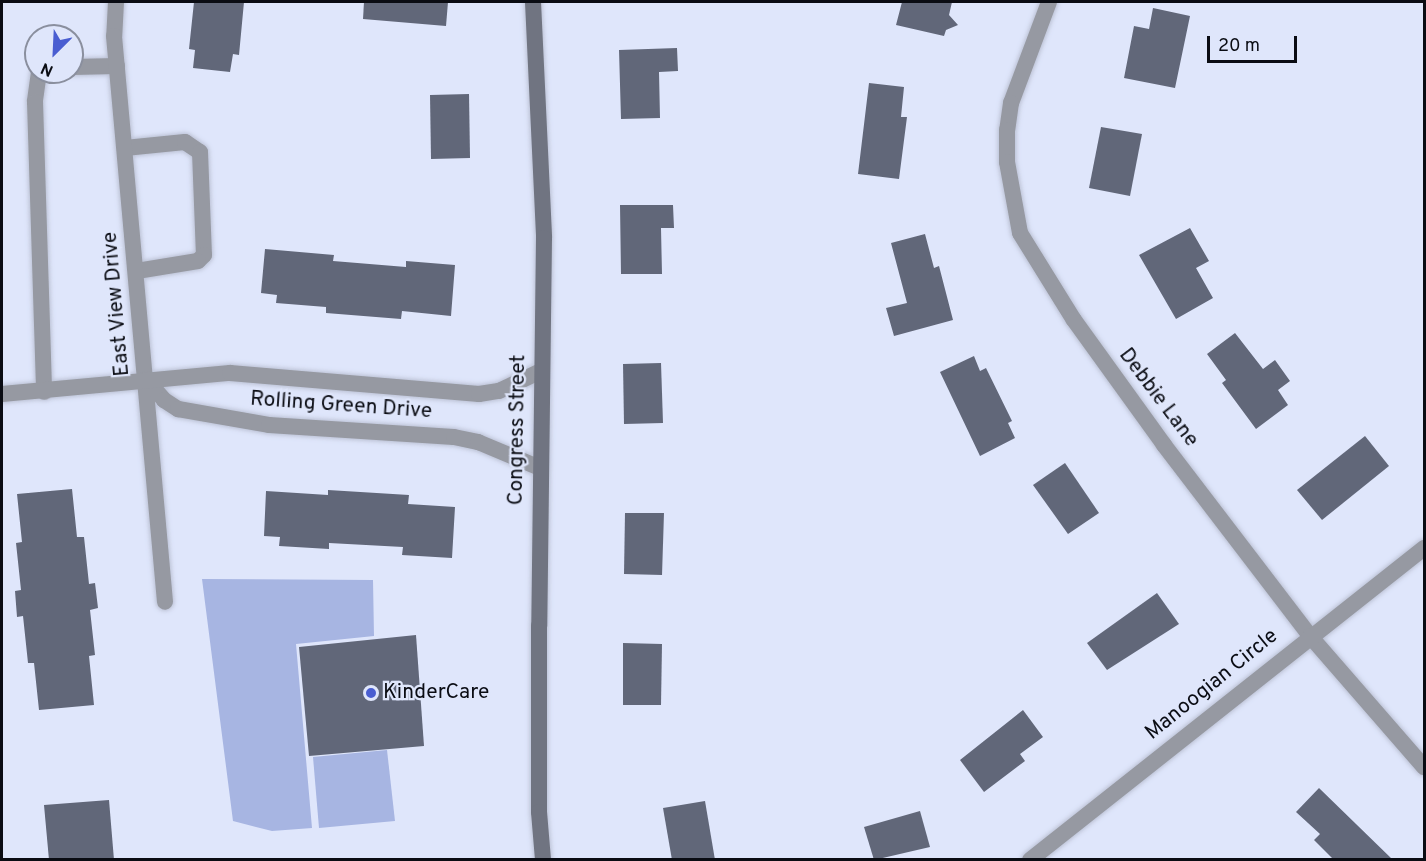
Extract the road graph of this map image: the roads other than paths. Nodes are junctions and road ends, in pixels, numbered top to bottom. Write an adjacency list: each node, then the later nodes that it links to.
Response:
1 (116, 2): 4 (street, East View Drive)
2 (533, 2): 9 (main road, Congress Street)
3 (1049, 2): 16 (street, Debbie Lane)
4 (117, 66): 5 (street); 7 (street, East View Drive)
5 (84, 67)
6 (37, 84): 11 (street)
7 (125, 148): 8 (street, East View Drive); 8 (street)
8 (137, 271): 10 (street, East View Drive)
9 (541, 371): 10 (street, Rolling Green Drive); 13 (main road, Congress Street)
10 (146, 379): 11 (street, Rolling Green Drive); 13 (street, Rolling Green Drive); 15 (street, East View Drive)
11 (44, 392): 12 (street, Rolling Green Drive)
12 (2, 394)
13 (540, 468): 18 (main road, Congress Street)
14 (1425, 548): 16 (street, Manoogian Circle)
15 (165, 602)
16 (1310, 636): 17 (street, Debbie Lane); 19 (street, Manoogian Circle)
17 (1425, 767)
18 (543, 860)
19 (1030, 860)

